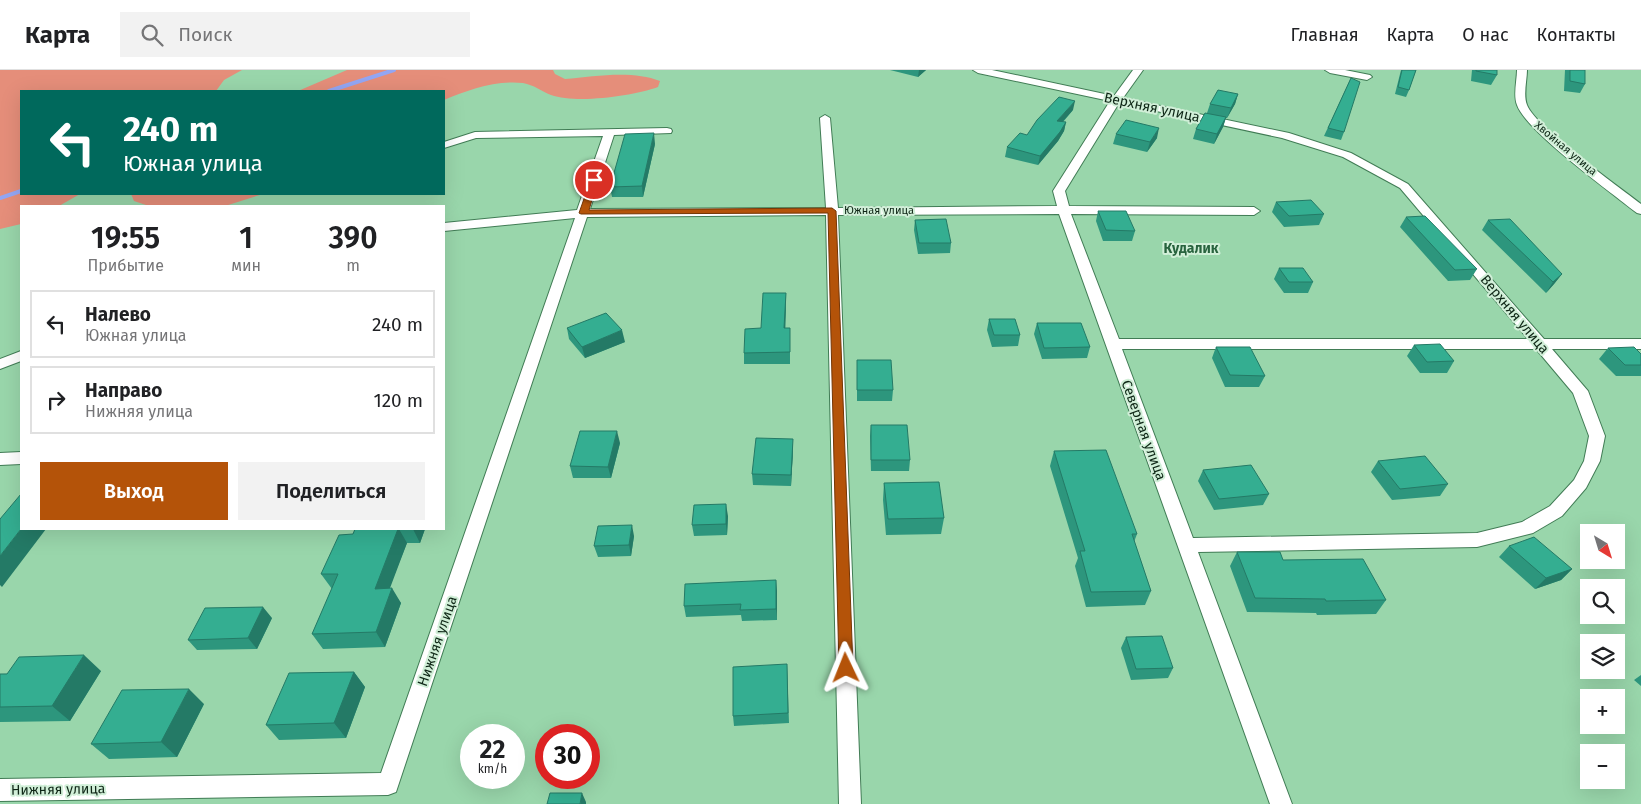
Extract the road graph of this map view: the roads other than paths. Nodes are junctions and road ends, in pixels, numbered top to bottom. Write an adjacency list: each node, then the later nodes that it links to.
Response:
1 (978, 70): 6 (street, Верхняя улица)
2 (1138, 70): 6 (street, Северная улица)
3 (1330, 70): 5 (street)
4 (1522, 70): 12 (street, Хвойная улица)
5 (1367, 77)
6 (1116, 100): 11 (street, Северная улица); 18 (street, Верхняя улица)
7 (825, 118): 13 (street)
8 (667, 131): 9 (street)
9 (610, 132): 10 (street); 15 (street, Нижняя улица)
10 (445, 145)
11 (1064, 210): 13 (street, Южная улица); 14 (street, Южная улица); 17 (street, Северная улица)
12 (1641, 210)
13 (832, 211): 15 (street, Южная улица); 26 (street)
14 (1254, 212)
15 (584, 213): 16 (street, Южная улица); 25 (street, Нижняя улица)
16 (445, 227)
17 (1112, 344): 18 (street); 24 (street, Северная улица)
18 (1540, 344): 19 (street); 24 (street, Верхняя улица)
19 (1641, 344)
20 (20, 356): 21 (street)
21 (0, 364)
22 (20, 458): 23 (street)
23 (0, 459)
24 (1186, 545): 27 (street, Северная улица)
25 (0, 790)
26 (850, 804)
27 (1281, 804)

